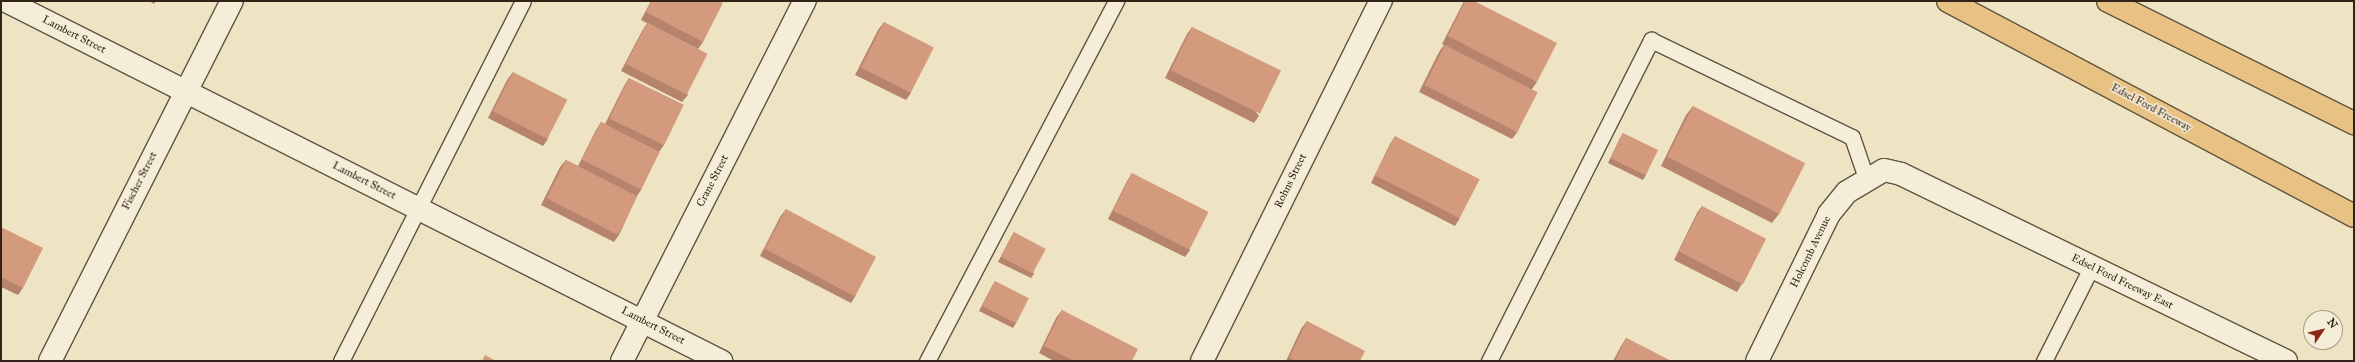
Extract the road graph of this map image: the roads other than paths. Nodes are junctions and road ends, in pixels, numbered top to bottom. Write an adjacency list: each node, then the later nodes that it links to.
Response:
1 (6, 1): 9 (street, Lambert Street)
2 (232, 1): 9 (street, Fischer Street)
3 (523, 1): 13 (lane)
4 (805, 1): 16 (street, Crane Street)
5 (1116, 1): 21 (lane)
6 (1380, 1): 22 (street, Rohns Street)
7 (1948, 1): 14 (highway, Edsel Ford Freeway)
8 (2108, 1): 10 (highway)
9 (185, 91): 13 (street, Lambert Street); 17 (street, Fischer Street)
10 (2354, 123)
11 (1866, 178): 12 (street, Holcomb Avenue); 23 (lane); 24 (street, Holcomb Avenue)
12 (1957, 202): 15 (street, Edsel Ford Freeway East)
13 (419, 208): 16 (street, Lambert Street); 18 (lane)
14 (2354, 216)
15 (2091, 268): 25 (lane); 26 (street, Edsel Ford Freeway East)
16 (642, 321): 19 (street, Crane Street); 20 (street, Lambert Street)
17 (50, 361)
18 (341, 361)
19 (622, 361)
20 (721, 361)
21 (927, 361)
22 (1202, 361)
23 (1489, 361)
24 (1757, 361)
25 (2044, 361)
26 (2286, 361)

